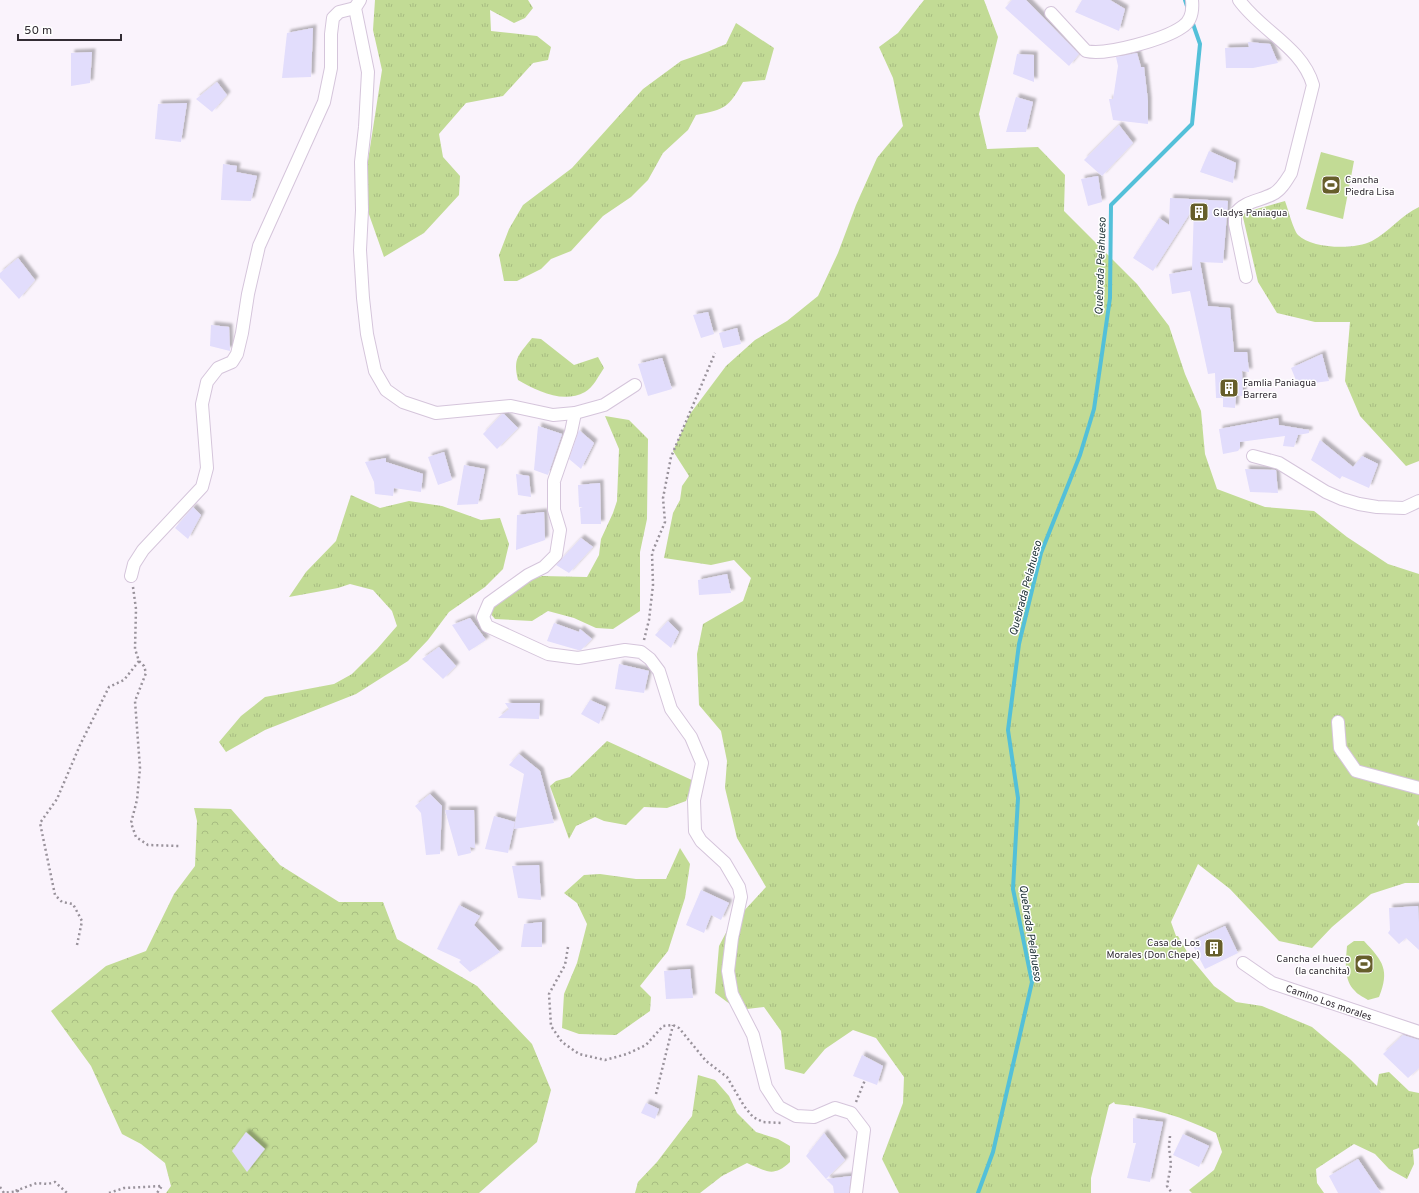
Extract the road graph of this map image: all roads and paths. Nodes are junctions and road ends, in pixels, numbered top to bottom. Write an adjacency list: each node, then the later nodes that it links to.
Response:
1 (1192, 0): 4 (street)
2 (1239, 0): 5 (street)
3 (358, 4): 8 (street); 11 (street)
4 (1051, 13)
5 (1246, 277)
6 (716, 353): 12 (path)
7 (635, 385): 8 (street)
8 (575, 413): 12 (street)
9 (1253, 456): 10 (street)
10 (1419, 501)
11 (131, 576): 13 (path)
12 (641, 652): 24 (street)
13 (139, 661): 16 (path); 17 (path)
14 (1338, 722): 15 (street)
15 (1419, 788)
16 (180, 846)
17 (77, 945)
18 (568, 947): 20 (path)
19 (1243, 963): 21 (street, Camino Los morales)
20 (673, 1025): 23 (path); 25 (path)
21 (1419, 1032)
22 (865, 1080): 24 (path)
23 (656, 1094)
24 (851, 1113): 31 (street)
25 (783, 1123)
26 (1170, 1136): 32 (path)
27 (0, 1187): 28 (path)
28 (67, 1193)
29 (109, 1193): 30 (path)
30 (157, 1193)
31 (856, 1193)
32 (1172, 1193)

